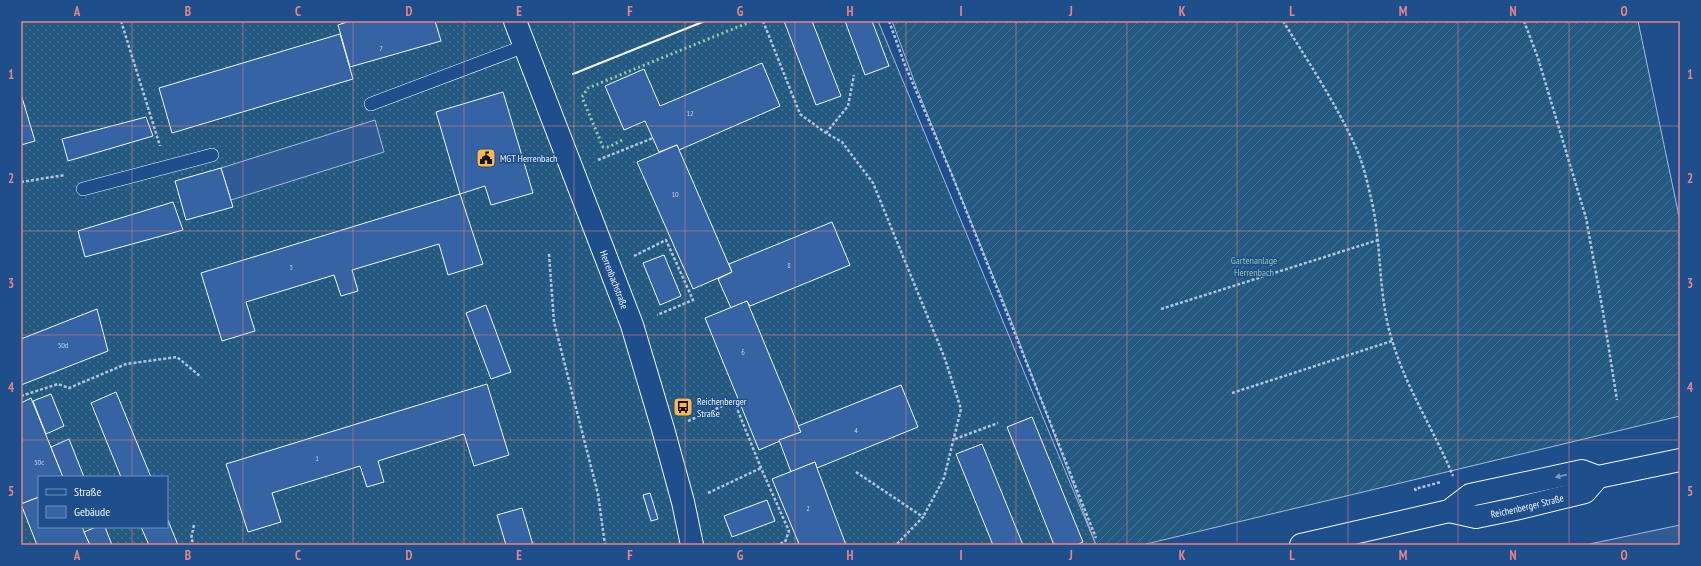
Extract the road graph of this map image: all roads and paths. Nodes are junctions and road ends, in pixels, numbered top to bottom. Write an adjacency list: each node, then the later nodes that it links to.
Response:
1 (121, 21): 13 (path)
2 (515, 21): 7 (street, Herrenbachstraße)
3 (763, 21): 10 (path)
4 (889, 21): 37 (path)
5 (1284, 21): 17 (path)
6 (1524, 21): 26 (path)
7 (525, 46): 9 (lane); 14 (street, Herrenbachstraße)
8 (854, 75): 10 (path)
9 (371, 104)
10 (826, 133): 29 (path)
11 (653, 138): 14 (path)
12 (212, 155): 13 (lane)
13 (166, 168): 16 (lane)
14 (573, 170): 19 (street, Herrenbachstraße)
15 (21, 182): 16 (path)
16 (83, 189)
17 (1378, 240): 20 (path); 22 (path)
18 (550, 254): 39 (path)
19 (609, 268): 21 (street, Herrenbachstraße); 21 (path)
20 (1161, 309)
21 (632, 325): 28 (street, Herrenbachstraße)
22 (1392, 341): 24 (path); 33 (path)
23 (201, 377): 25 (path)
24 (1232, 393)
25 (21, 396)
26 (1617, 400)
27 (998, 423): 29 (path)
28 (663, 429): 31 (path); 34 (street, Herrenbachstraße)
29 (955, 439): 35 (path)
30 (1680, 460): 43 (street)
31 (761, 468): 34 (path); 41 (path)
32 (856, 472): 35 (path)
33 (1454, 479)
34 (682, 502): 40 (street, Herrenbachstraße)
35 (923, 517): 42 (path)
36 (194, 525): 38 (path)
37 (1096, 538)
38 (195, 545)
39 (605, 545)
40 (692, 545)
41 (777, 545)
42 (896, 545)
43 (1301, 545)

